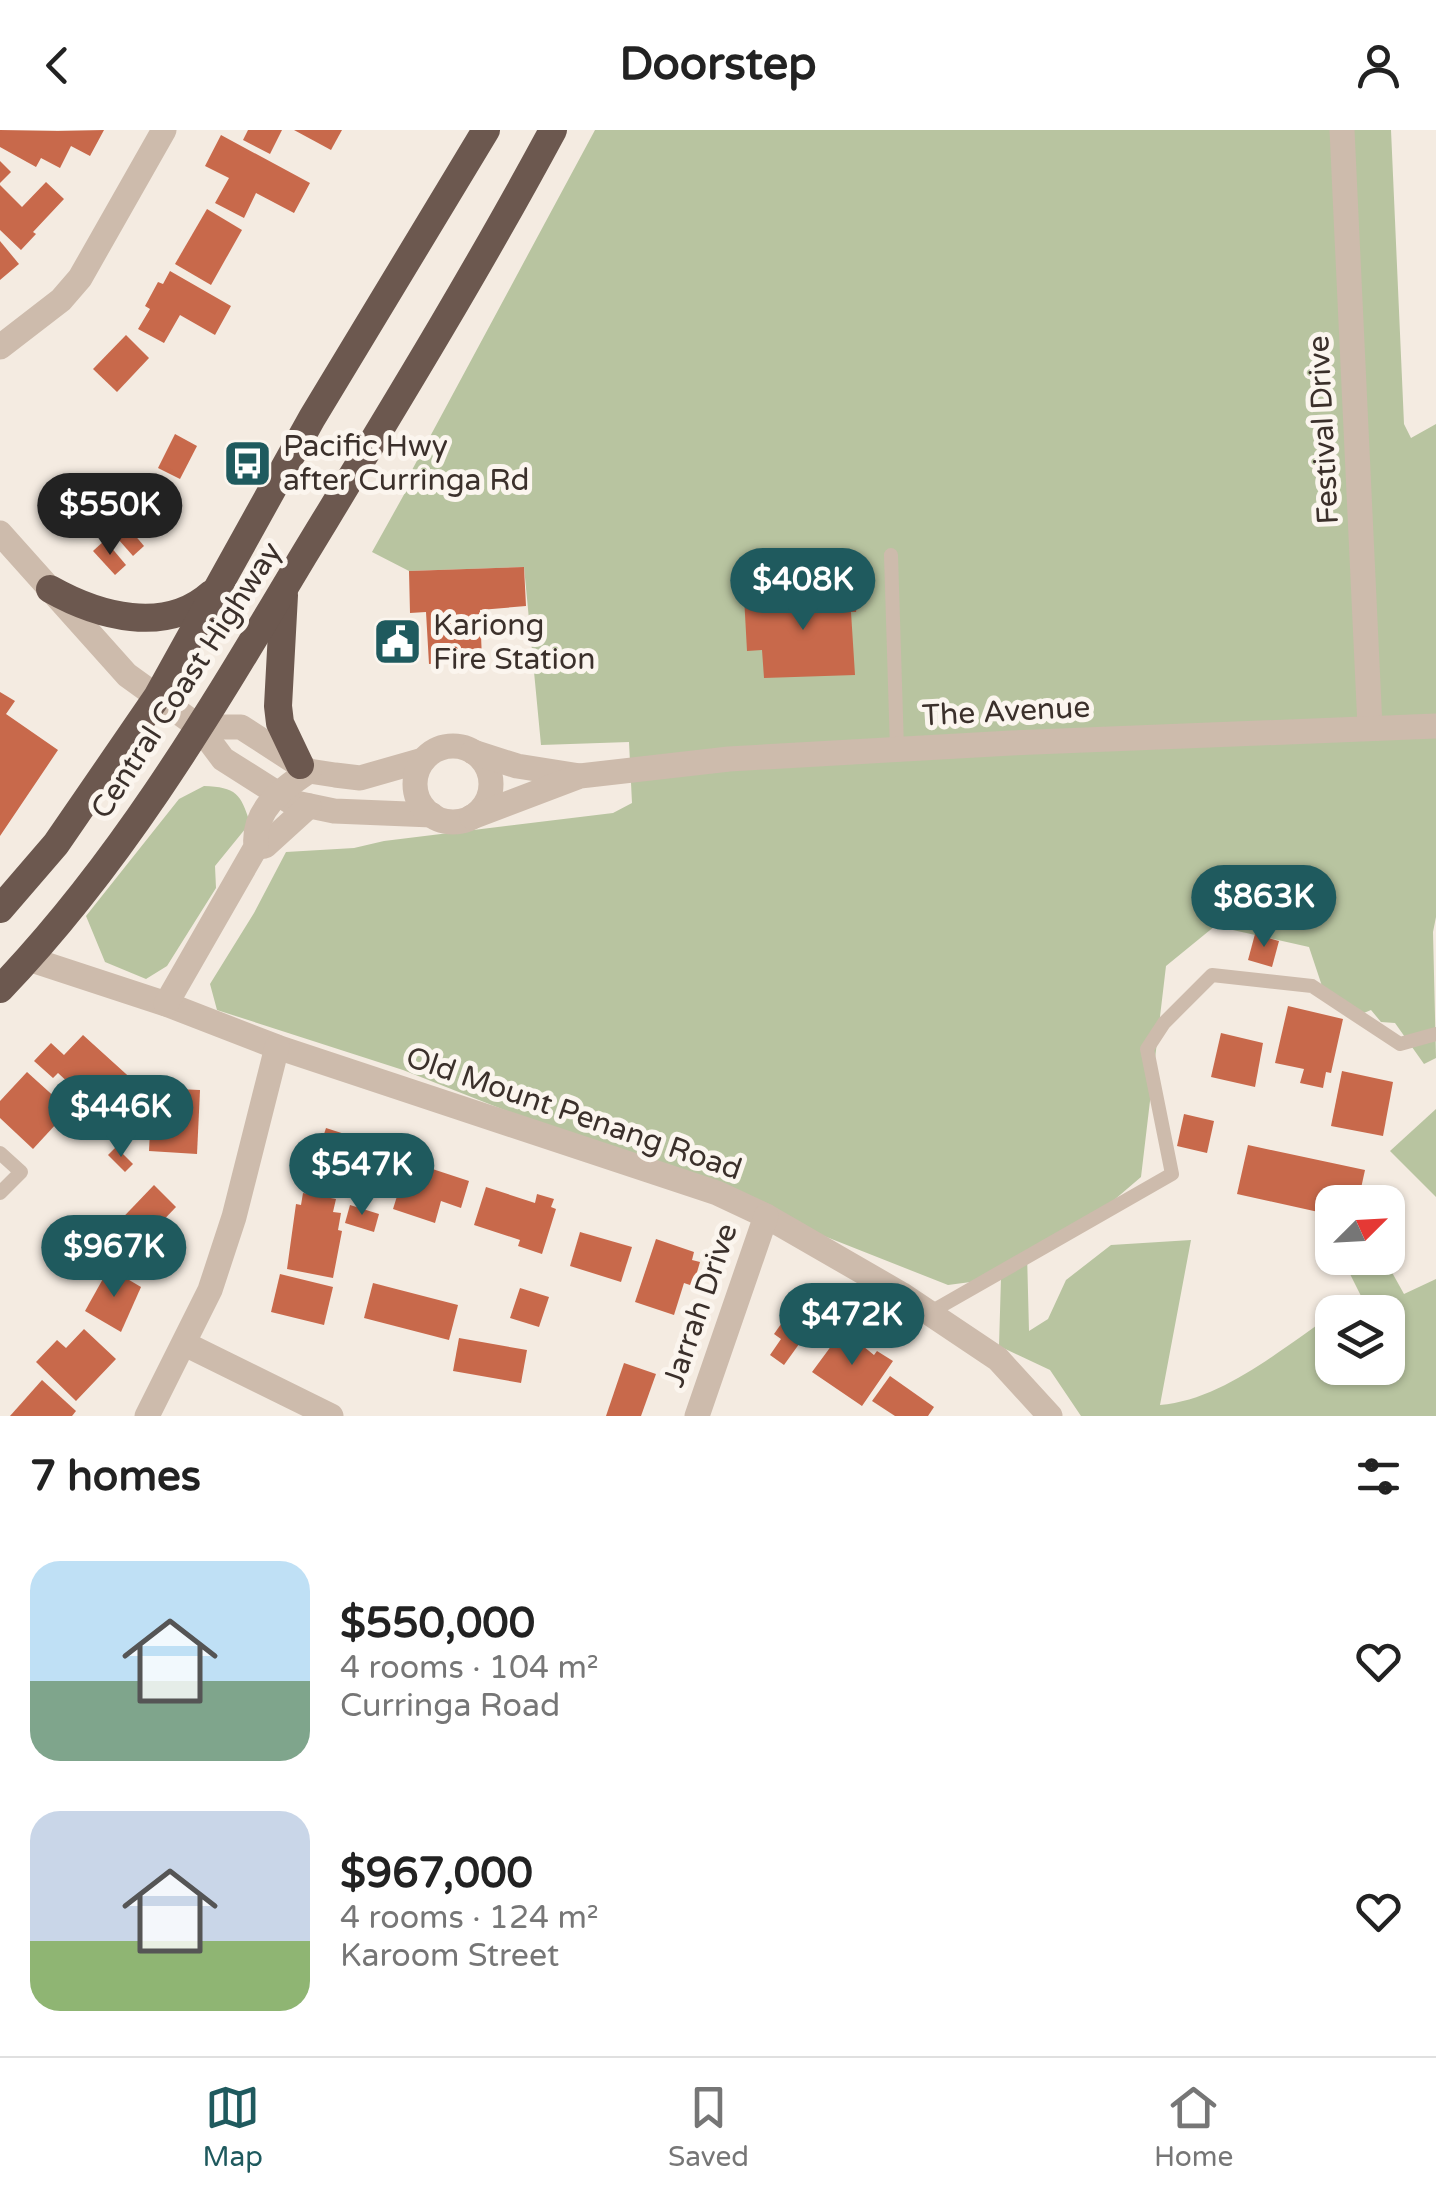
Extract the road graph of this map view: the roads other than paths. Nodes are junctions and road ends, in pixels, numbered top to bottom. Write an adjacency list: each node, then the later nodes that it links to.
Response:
1 (164, 130): 5 (street)
2 (486, 130): 8 (highway, Central Coast Highway)
3 (553, 130): 9 (highway, Central Coast Highway)
4 (1342, 130): 13 (street, Festival Drive)
5 (0, 348)
6 (0, 533): 10 (street)
7 (891, 556): 15 (lane)
8 (220, 586): 10 (highway); 11 (highway, Central Coast Highway)
9 (284, 589): 14 (highway, Central Coast Highway); 18 (highway)
10 (50, 590): 11 (street)
11 (157, 697): 14 (street); 25 (highway, Central Coast Highway)
12 (1436, 726): 13 (street, The Avenue)
13 (1370, 727): 15 (street, The Avenue)
14 (199, 728): 18 (street); 20 (street); 26 (highway, Central Coast Highway)
15 (898, 749): 19 (street, The Avenue)
16 (473, 752): 17 (street); 19 (street, The Avenue); 23 (street)
17 (424, 760): 18 (street); 22 (street)
18 (304, 768): 20 (street)
19 (580, 776): 23 (street, The Avenue)
20 (277, 792): 21 (street); 24 (street)
21 (308, 806): 22 (street); 24 (street)
22 (432, 816): 23 (street)
23 (472, 817)
24 (256, 848): 28 (street)
25 (0, 909)
26 (28, 959): 27 (highway, Central Coast Highway); 28 (street, Old Mount Penang Road)
27 (0, 988)
28 (166, 1004): 30 (street, Old Mount Penang Road)
29 (1436, 1034): 34 (lane)
30 (277, 1046): 33 (street, Old Mount Penang Road); 35 (street)
31 (0, 1153): 32 (lane)
32 (0, 1194)
33 (766, 1216): 34 (street, Old Mount Penang Road); 38 (street, Jarrah Drive)
34 (930, 1313): 39 (street, Old Mount Penang Road)
35 (185, 1344): 36 (street); 37 (street)
36 (147, 1416)
37 (331, 1416)
38 (697, 1416)
39 (1050, 1416)

